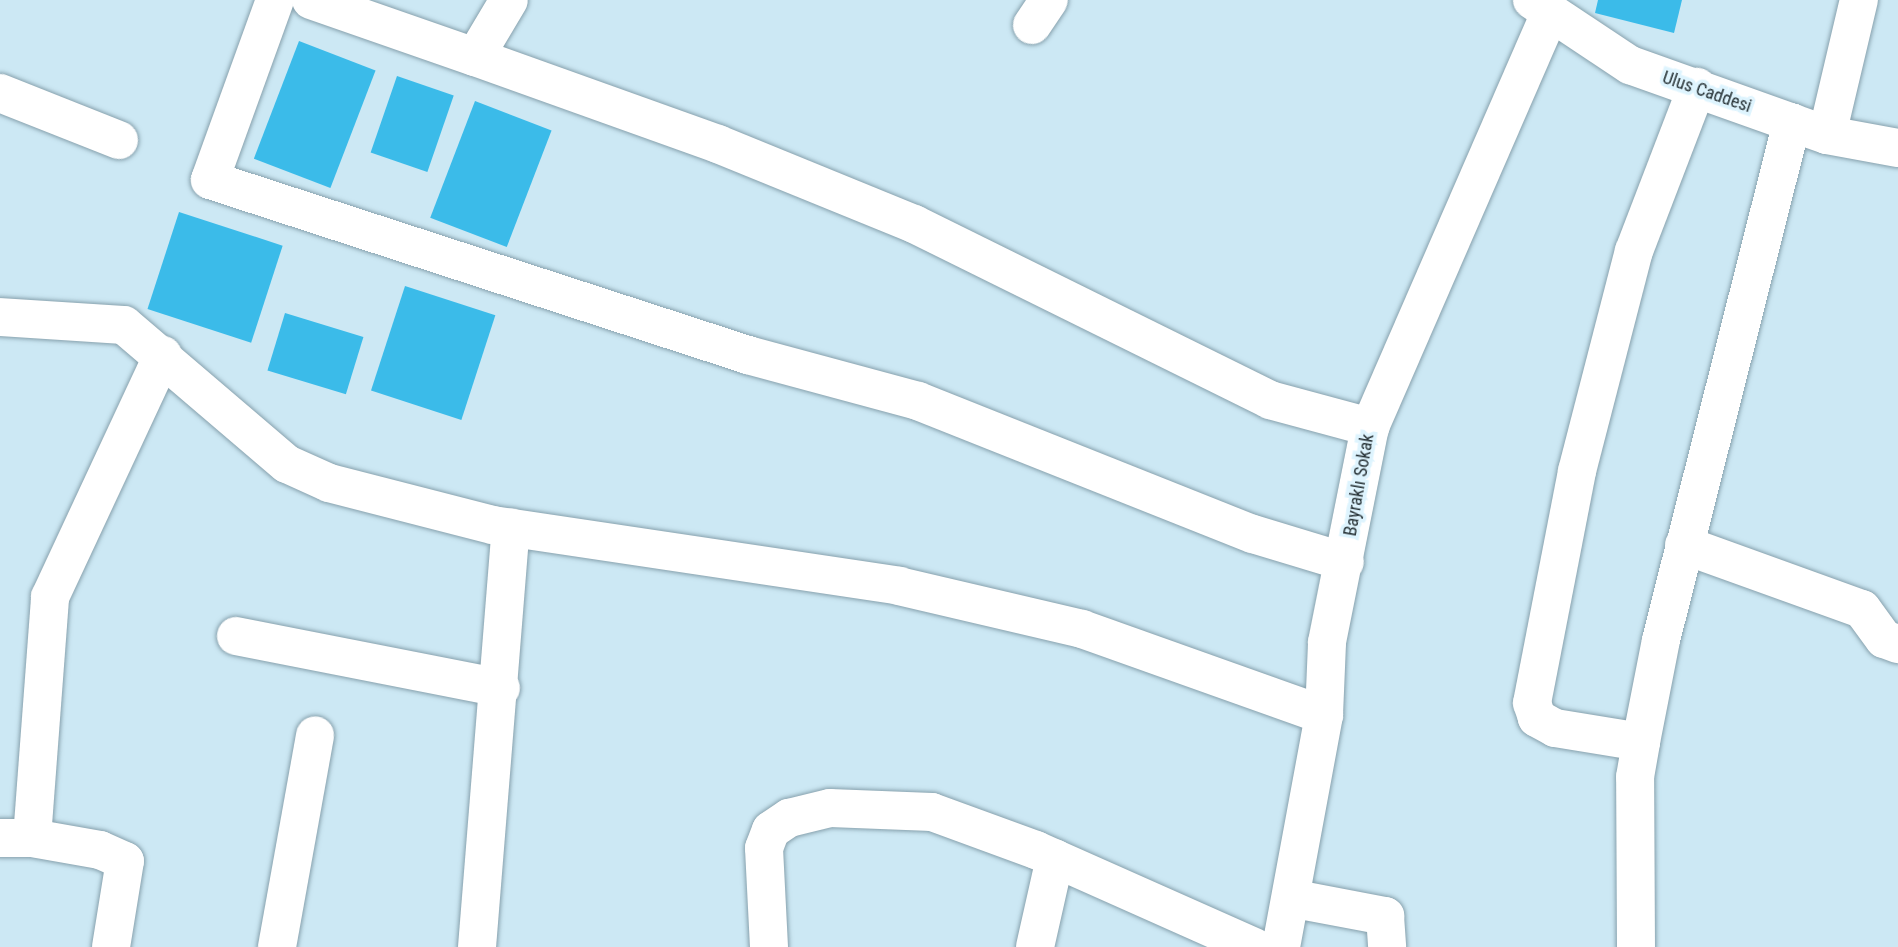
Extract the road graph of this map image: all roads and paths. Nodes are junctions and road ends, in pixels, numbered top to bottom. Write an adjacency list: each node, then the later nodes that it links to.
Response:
1 (275, 0): 18 (street)
2 (311, 0): 6 (street)
3 (509, 0): 6 (street)
4 (1859, 0): 10 (street)
5 (1541, 6): 7 (street, Ulus Caddesi); 15 (street, Bayraklı Sokak)
6 (475, 57): 15 (street)
7 (1697, 87): 9 (street, Ulus Caddesi); 24 (street)
8 (0, 93): 11 (street)
9 (1792, 122): 10 (street, Ulus Caddesi); 17 (street)
10 (1827, 135): 12 (street, Ulus Caddesi)
11 (119, 140)
12 (1898, 148)
13 (0, 317): 14 (street)
14 (163, 355): 16 (street); 25 (street)
15 (1370, 427): 18 (street, Bayraklı Sokak)
16 (511, 527): 21 (street); 22 (street)
17 (1684, 545): 20 (street); 24 (street)
18 (1345, 562): 22 (street, Bayraklı Sokak)
19 (236, 636): 21 (street)
20 (1898, 644)
21 (501, 688): 30 (street)
22 (1324, 715): 27 (street, Bayraklı Sokak)
23 (315, 736): 29 (street)
24 (1641, 742): 36 (street)
25 (16, 838): 28 (street)
26 (1055, 858): 31 (street); 32 (street); 33 (street)
27 (1294, 899): 34 (street, Bayraklı Sokak); 35 (street)
28 (111, 947)
29 (276, 947)
30 (477, 947)
31 (769, 947)
32 (1035, 947)
33 (1254, 947)
34 (1281, 947)
35 (1387, 947)
36 (1636, 947)

